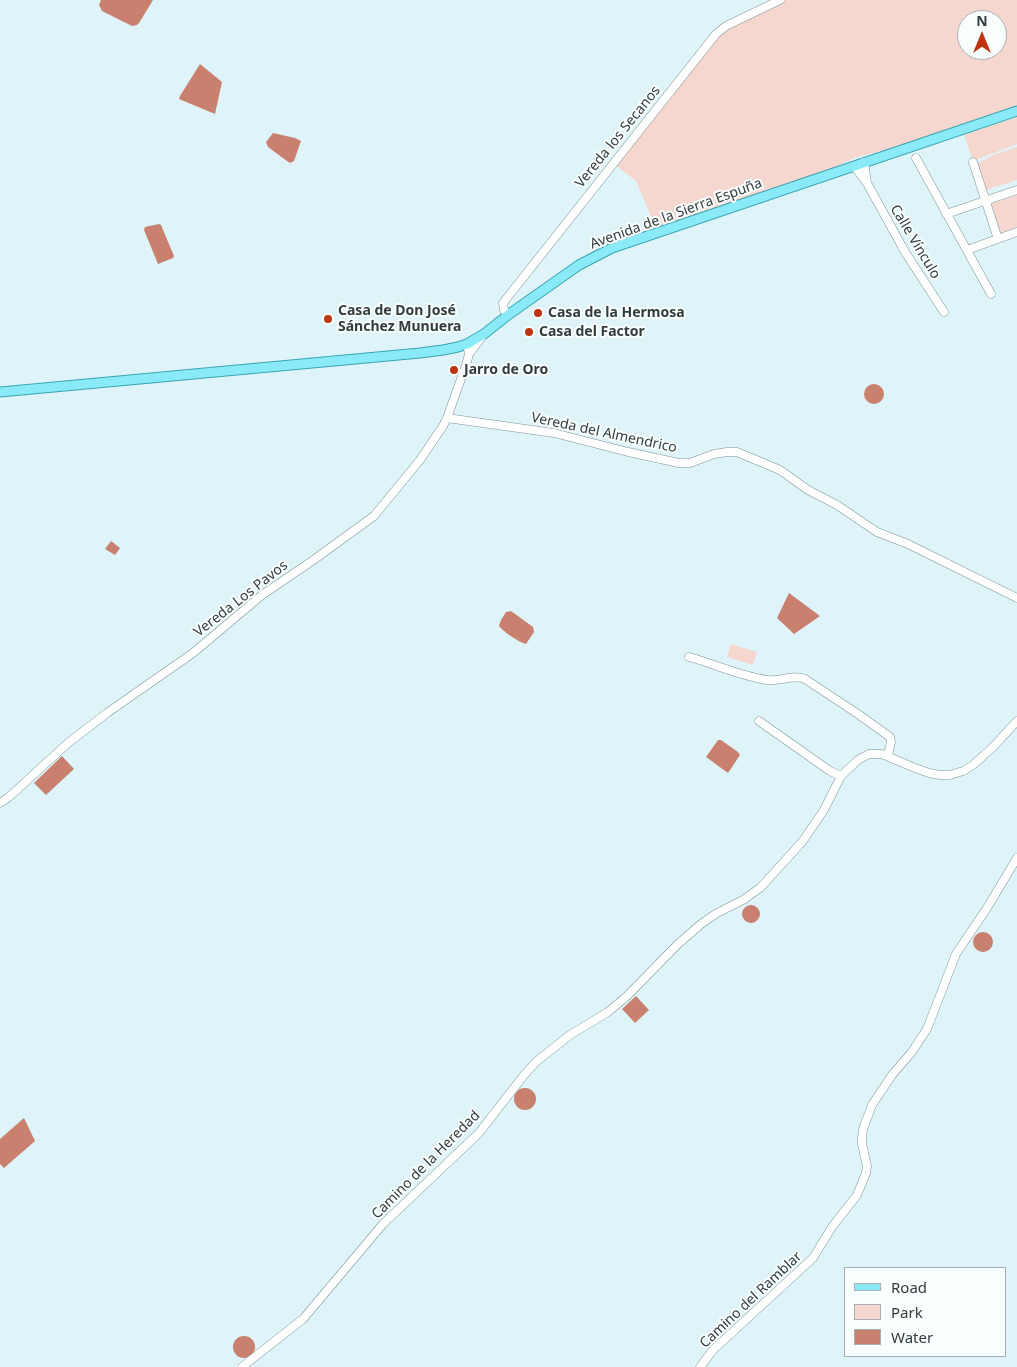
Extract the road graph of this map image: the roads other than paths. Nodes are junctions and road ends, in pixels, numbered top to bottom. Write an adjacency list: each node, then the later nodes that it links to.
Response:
1 (780, 0): 17 (street, Vereda los Secanos)
2 (1017, 111): 3 (main road, Avenida de la Sierra Espuña)
3 (894, 152): 5 (main road, Avenida de la Sierra Espuña); 7 (main road, Avenida de la Sierra Espuña)
4 (916, 158): 11 (street)
5 (864, 162): 7 (main road, Avenida de la Sierra Espuña); 8 (street, Calle Vínculo)
6 (973, 162): 10 (street)
7 (854, 166): 8 (street, Calle Vínculo); 17 (main road, Avenida de la Sierra Espuña)
8 (867, 183): 16 (street, Calle Vínculo)
9 (1017, 190): 10 (street)
10 (985, 200): 11 (street); 13 (street)
11 (946, 214): 14 (street)
12 (1017, 232): 13 (street)
13 (998, 239): 14 (street)
14 (967, 250): 15 (street)
15 (991, 294)
16 (944, 312)
17 (508, 315): 18 (main road, Avenida de la Sierra Espuña)
18 (484, 334): 19 (main road, Avenida de la Sierra Espuña); 20 (street)
19 (467, 344): 20 (street); 21 (main road, Avenida de la Sierra Espuña)
20 (469, 354): 22 (street, Vereda Los Pavos)
21 (0, 392)
22 (448, 418): 23 (street, Vereda del Almendrico); 29 (street, Vereda Los Pavos)
23 (1017, 598)
24 (689, 657): 27 (street)
25 (1017, 720): 27 (street)
26 (759, 721): 28 (street)
27 (888, 755): 28 (street, Camino de la Heredad)
28 (841, 776): 31 (street, Camino de la Heredad)
29 (0, 803)
30 (1017, 858): 32 (street, Camino del Ramblar)
31 (242, 1367)
32 (700, 1367)

